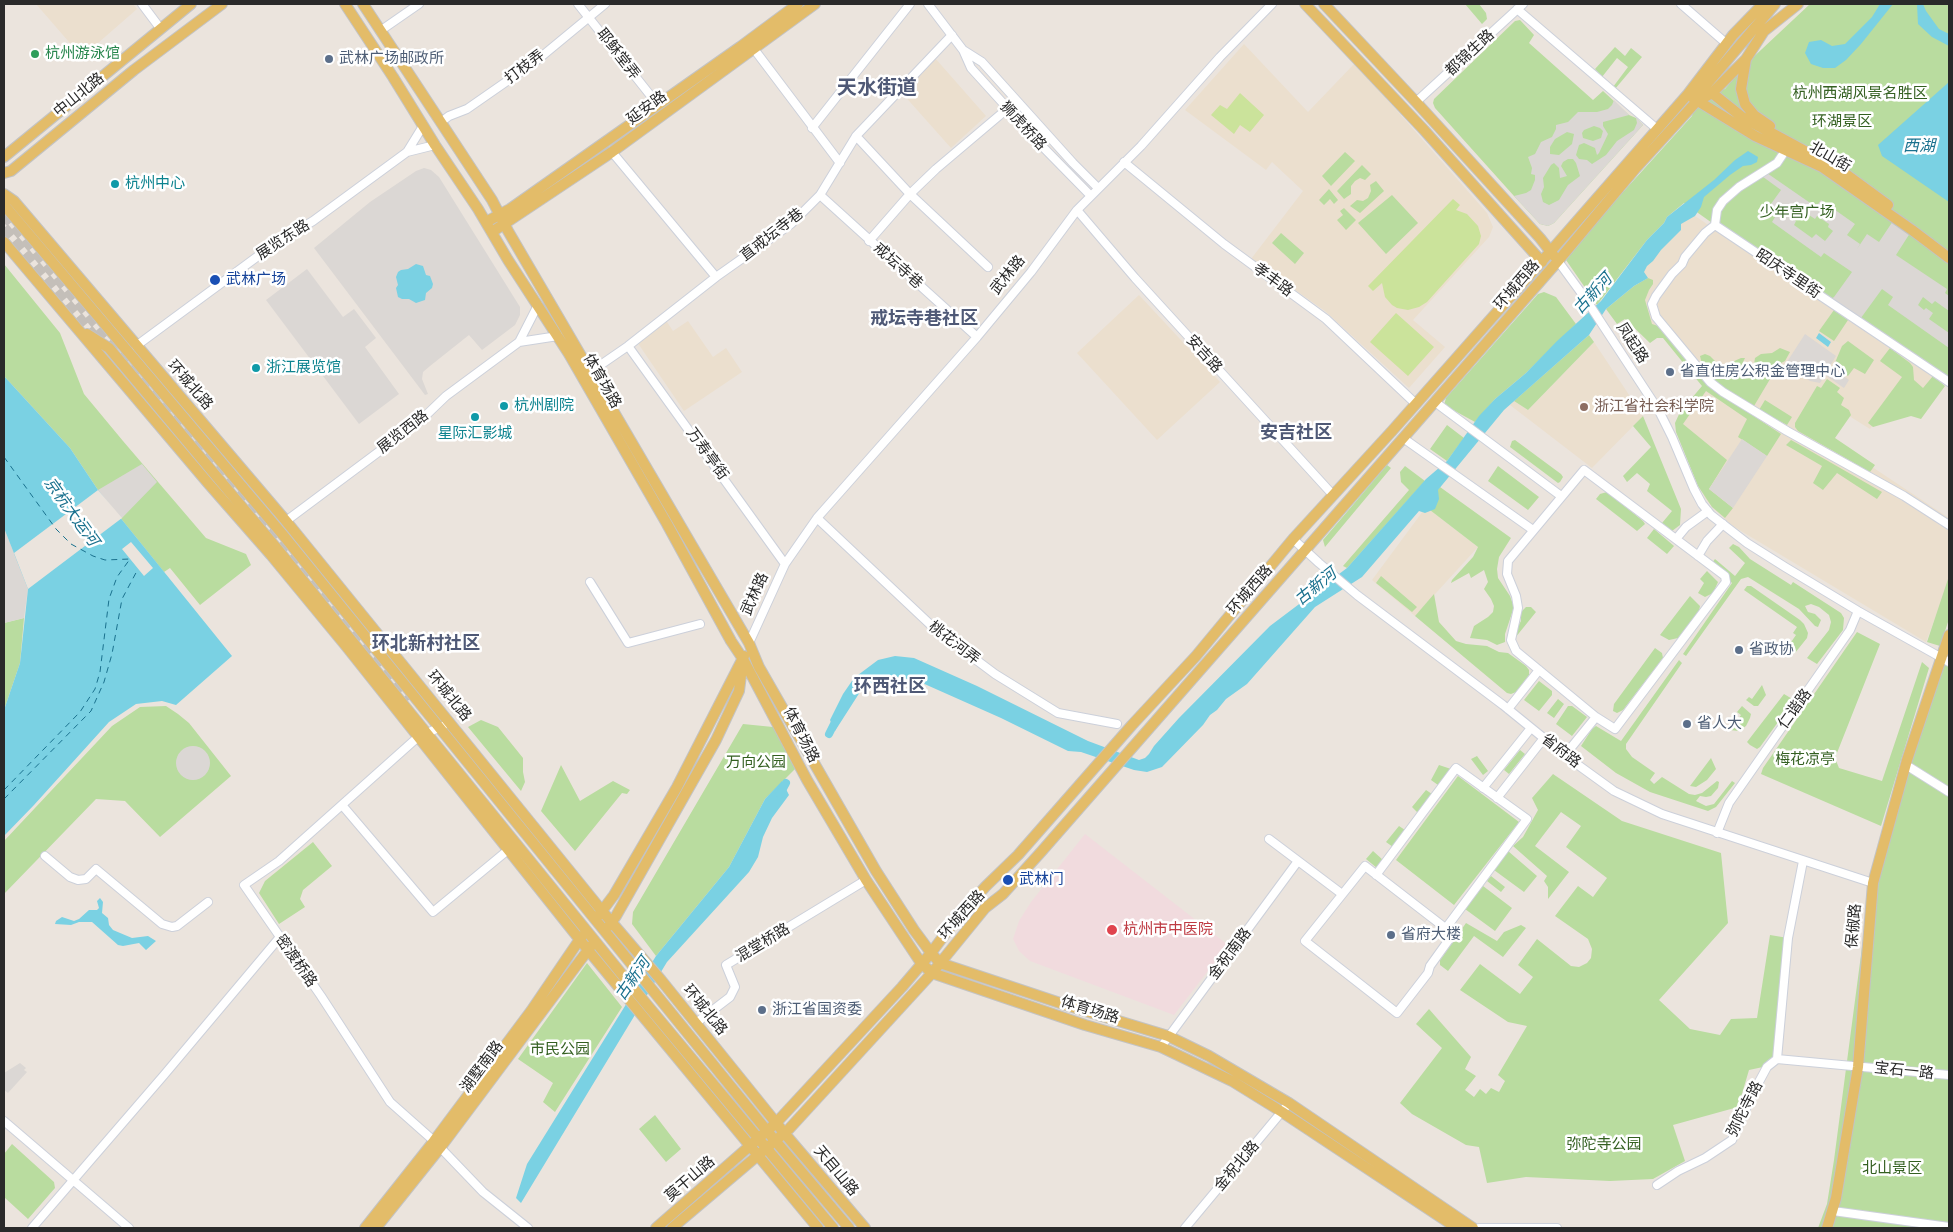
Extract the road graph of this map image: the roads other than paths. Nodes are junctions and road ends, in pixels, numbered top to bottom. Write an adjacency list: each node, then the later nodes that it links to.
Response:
1 (142, 4): 23 (street)
2 (192, 4): 23 (main road, 中山北路)
3 (222, 4): 51 (main road, 中山北路)
4 (345, 4): 38 (main road, 体育场路)
5 (362, 4): 24 (main road, 体育场路)
6 (419, 4): 24 (street)
7 (578, 4): 22 (street, 耶稣堂弄)
8 (605, 4): 22 (street, 打枝弄)
9 (798, 4): 35 (main road, 延安路)
10 (815, 4): 28 (main road, 延安路)
11 (910, 4): 39 (street)
12 (928, 4): 26 (street, 狮虎桥路)
13 (1272, 4): 49 (street, 武林路)
14 (1305, 4): 69 (main road)
15 (1324, 4): 33 (main road, 凤起路)
16 (1681, 4): 27 (street)
17 (1763, 4): 27 (main road, 环城西路)
18 (1775, 4): 32 (main road, 环城西路)
19 (1788, 4): 25 (main road, 环城西路)
20 (1798, 4): 25 (main road, 环城西路)
21 (1520, 6): 33 (street, 都锦生路); 40 (street)
22 (589, 16): 35 (street, 耶稣堂弄); 37 (street, 打枝弄)
23 (160, 28): 48 (main road, 中山北路)
24 (380, 31): 37 (main road, 体育场路)
25 (1764, 31): 30 (main road, 环城西路)
26 (952, 35): 29 (street, 狮虎桥路); 41 (street, 直戒坛寺巷)
27 (1727, 44): 32 (main road, 环城西路)
28 (754, 49): 39 (street); 46 (main road, 延安路)
29 (963, 50): 36 (street, 狮虎桥路); 52 (street, 狮虎桥路)
30 (1746, 59): 31 (main road, 环城西路); 44 (main road)
31 (1712, 93): 34 (main road, 环城西路); 44 (main road, 北山街)
32 (1688, 94): 34 (main road, 北山街); 40 (main road, 环城西路)
33 (1416, 102): 66 (main road, 凤起路)
34 (1697, 102): 47 (main road, 北山街); 68 (main road, 环城西路)
35 (658, 105): 59 (main road, 延安路)
36 (1007, 109): 54 (street); 56 (street, 狮虎桥路)
37 (440, 122): 59 (main road, 体育场路)
38 (423, 126): 43 (main road, 体育场路); 45 (street, 展览东路)
39 (812, 128): 50 (street)
40 (1657, 129): 66 (main road, 环城西路)
41 (856, 136): 50 (street, 直戒坛寺巷); 54 (street)
42 (596, 142): 59 (main road)
43 (435, 145): 45 (street, 展览东路); 60 (main road, 体育场路)
44 (1803, 150): 65 (main road, 北山街)
45 (407, 152): 76 (street, 展览东路)
46 (612, 152): 59 (main road, 延安路); 71 (street)
47 (1784, 152): 61 (street); 67 (main road, 北山街)
48 (4, 157)
49 (1124, 162): 52 (street, 武林路); 81 (street, 孝丰路)
50 (840, 163): 55 (street, 直戒坛寺巷)
51 (4, 173)
52 (1098, 188): 56 (street, 武林路)
53 (4, 194): 76 (main road, 环城北路)
54 (910, 194): 63 (street); 70 (street)
55 (820, 195): 63 (street, 戒坛寺巷); 71 (street, 直戒坛寺巷)
56 (1091, 196): 58 (street, 武林路)
57 (4, 206): 108 (main road, 环城北路)
58 (1076, 210): 74 (street, 武林路); 83 (street, 安吉路)
59 (502, 219): 60 (main road, 延安路); 62 (main road, 延安路); 78 (main road, 体育场路)
60 (486, 222): 62 (main road, 体育场路)
61 (1715, 225): 79 (street, 昭庆寺里街); 89 (street)
62 (492, 232): 72 (main road, 体育场路)
63 (869, 241): 74 (street, 戒坛寺巷)
64 (4, 242): 110 (main road, 环城北路)
65 (1949, 250)
66 (1550, 252): 68 (main road, 凤起路); 69 (main road, 环城西路)
67 (1949, 258)
68 (1558, 260): 69 (main road); 80 (main road, 环城西路); 85 (street, 凤起路)
69 (1542, 262): 81 (main road, 环城西路)
70 (988, 267)
71 (716, 277): 77 (street, 直戒坛寺巷)
72 (538, 306): 73 (main road, 体育场路); 75 (street, 展览西路)
73 (558, 336): 75 (street, 展览西路); 101 (main road, 体育场路)
74 (976, 337): 86 (street, 武林路)
75 (519, 342): 87 (street, 展览西路)
76 (136, 346): 87 (main road, 环城北路)
77 (628, 346): 78 (street, 直戒坛寺巷); 95 (street, 万寿亭街)
78 (589, 369): 100 (main road, 体育场路)
79 (1949, 382)
80 (1435, 402): 82 (main road, 环城西路); 84 (street)
81 (1416, 404): 83 (main road, 环城西路)
82 (1403, 438): 90 (street); 93 (main road, 环城西路)
83 (1333, 495): 91 (main road, 环城西路)
84 (1561, 496): 90 (street); 92 (street)
85 (1708, 511): 88 (street, 凤起路); 92 (street)
86 (817, 518): 95 (street, 武林路); 107 (street, 桃花河弄)
87 (286, 520): 106 (main road, 环城北路)
88 (1723, 524): 94 (street); 97 (street, 凤起路)
89 (1949, 525)
90 (1533, 530): 103 (street)
91 (1293, 539): 93 (street, 省府路); 138 (main road, 环城西路)
92 (1676, 539): 94 (street)
93 (1305, 549): 104 (street, 省府路); 140 (main road, 环城西路)
94 (1698, 556): 105 (street)
95 (785, 564): 100 (street, 武林路)
96 (590, 582): 98 (street)
97 (1858, 611): 102 (street, 凤起路); 118 (street, 仁谐路)
98 (700, 624)
99 (1949, 635): 102 (main road, 保俶路)
100 (749, 643): 101 (main road, 武林路); 138 (main road, 体育场路)
101 (743, 659): 125 (main road, 体育场路); 129 (main road, 武林路); 130 (main road, 武林路)
102 (1945, 659): 113 (main road, 保俶路)
103 (1539, 670): 104 (street); 105 (street)
104 (1508, 709): 109 (street, 省府路)
105 (1596, 716): 112 (street)
106 (451, 722): 108 (street, 密渡桥路); 129 (main road, 环城北路)
107 (1117, 724)
108 (439, 728): 110 (street, 密渡桥路); 129 (main road, 环城北路)
109 (1531, 728): 111 (street, 省府路); 114 (street)
110 (422, 735): 117 (street, 密渡桥路); 120 (main road, 环城北路); 132 (main road, 环城北路)
111 (1544, 738): 112 (street, 省府路); 116 (street)
112 (1565, 755): 118 (street, 省府路)
113 (1906, 765): 115 (street); 126 (main road, 保俶路)
114 (1483, 788): 116 (street); 124 (street)
115 (1949, 792)
116 (1497, 798): 131 (street)
117 (342, 805): 120 (street); 134 (street, 密渡桥路)
118 (1716, 833): 123 (street, 省府路)
119 (1269, 839): 122 (street)
120 (508, 850): 135 (main road, 环城北路)
121 (45, 856): 128 (street)
122 (1298, 861): 127 (street); 144 (street, 金祝南路)
123 (1803, 861): 126 (street, 省府路); 146 (street)
124 (1376, 875): 127 (street); 131 (street)
125 (866, 880): 139 (main road, 体育场路); 143 (street, 混堂桥路)
126 (1873, 883): 147 (main road, 保俶路)
127 (1342, 894): 131 (street)
128 (208, 902)
129 (598, 915): 130 (main road, 环城北路); 132 (main road, 湖墅南路); 133 (main road, 环城北路)
130 (612, 922): 133 (main road, 湖墅南路); 143 (main road, 环城北路)
131 (1446, 928)
132 (586, 931): 135 (main road, 湖墅南路); 136 (main road, 环城北路)
133 (605, 932): 136 (main road, 湖墅南路); 154 (main road, 环城北路)
134 (280, 937): 156 (street, 密渡桥路); 159 (street)
135 (579, 939): 137 (main road, 环城北路); 156 (main road, 湖墅南路)
136 (595, 941): 137 (main road, 湖墅南路); 142 (main road, 环城北路)
137 (588, 950): 142 (main road, 环城北路); 156 (main road, 湖墅南路)
138 (931, 953): 139 (main road, 环城西路); 140 (main road, 体育场路)
139 (921, 963): 141 (main road, 体育场路); 152 (main road, 环城西路)
140 (940, 963): 141 (main road, 环城西路); 144 (main road, 体育场路)
141 (932, 973): 145 (main road, 体育场路); 153 (main road, 环城西路)
142 (630, 992): 154 (main road, 环城北路); 157 (main road, 环城北路)
143 (696, 1023): 152 (main road, 环城北路)
144 (1168, 1036): 145 (street, 金祝南路); 149 (main road, 体育场路)
145 (1162, 1047): 150 (main road, 体育场路)
146 (1777, 1059): 147 (street, 宝石一路); 160 (street, 弥陀寺路)
147 (1858, 1067): 148 (street, 宝石一路); 161 (main road, 保俶路)
148 (1949, 1076)
149 (1289, 1103): 150 (street, 金祝北路); 176 (main road, 体育场路)
150 (1282, 1112): 162 (street, 金祝北路); 175 (main road, 体育场路)
151 (4, 1121): 159 (street)
152 (776, 1123): 153 (main road, 环城北路); 154 (main road, 环城西路)
153 (785, 1134): 155 (main road, 环城西路); 174 (main road, 天目山路)
154 (763, 1135): 155 (main road, 环城北路); 157 (main road, 环城西路); 158 (main road, 环城北路)
155 (776, 1142): 158 (main road, 环城西路); 173 (main road, 天目山路)
156 (437, 1145): 166 (main road, 湖墅南路); 167 (main road, 湖墅南路); 168 (street, 密渡桥路)
157 (746, 1148): 158 (main road, 环城北路); 169 (main road, 莫干山路)
158 (759, 1155): 170 (main road, 莫干山路); 171 (main road); 172 (main road)
159 (72, 1181): 164 (street); 165 (street)
160 (1657, 1185)
161 (1833, 1211): 163 (street); 179 (main road, 保俶路)
162 (1190, 1227)
163 (1949, 1227)
164 (32, 1228)
165 (129, 1228)
166 (365, 1228)
167 (376, 1228)
168 (528, 1228)
169 (656, 1228)
170 (672, 1228)
171 (818, 1228)
172 (833, 1228)
173 (849, 1228)
174 (865, 1228)
175 (1455, 1228)
176 (1473, 1228)
177 (1479, 1228): 178 (street)
178 (1557, 1228)
179 (1827, 1228)

